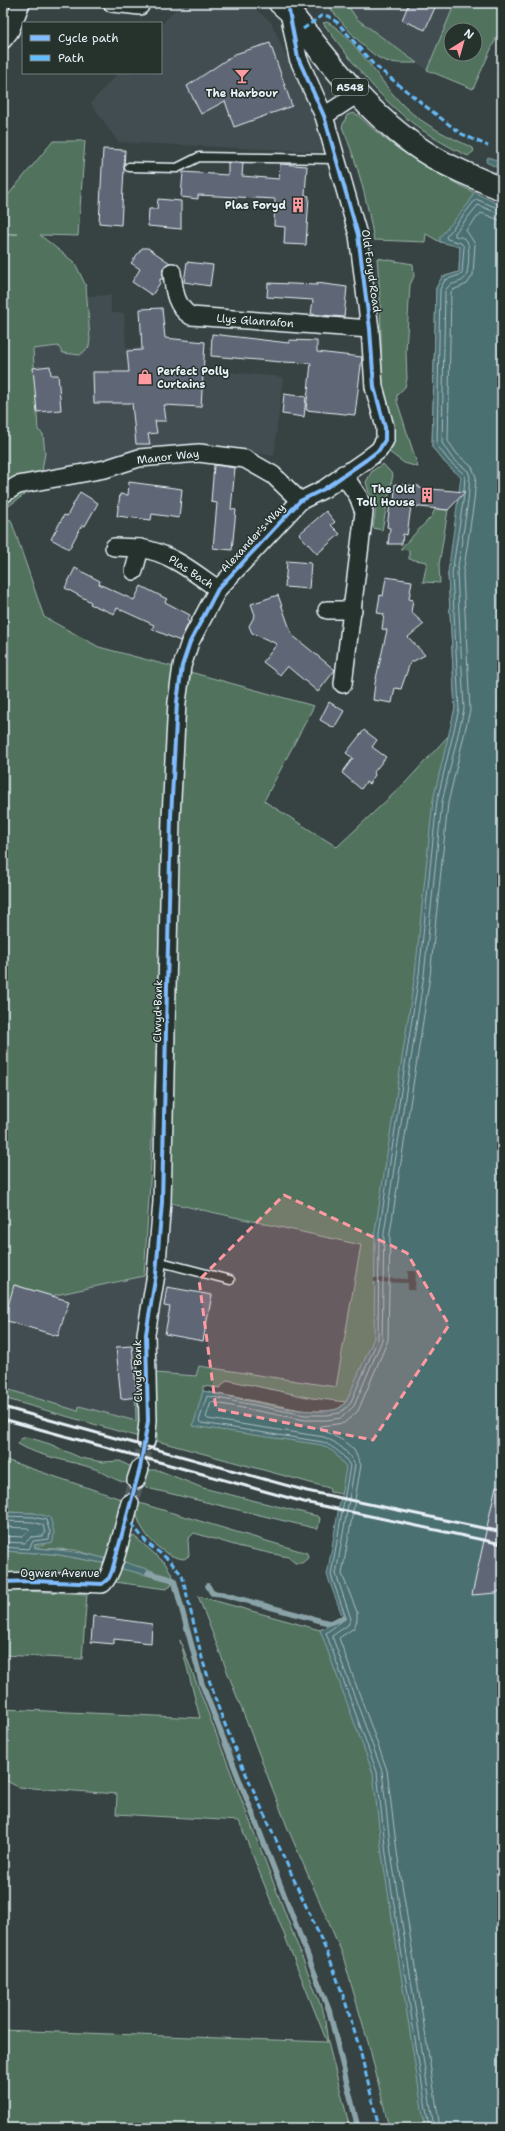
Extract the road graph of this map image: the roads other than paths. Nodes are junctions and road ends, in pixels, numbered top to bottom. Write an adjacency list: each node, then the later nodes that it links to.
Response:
1 (22, 3): 5 (street)
2 (112, 3): 3 (street)
3 (140, 6)
4 (285, 7): 6 (main road, A548); 7 (street, Old Foryd Road)
5 (3, 40)
6 (356, 95): 7 (street); 10 (main road, A548)
7 (324, 116): 8 (street, Old Foryd Road)
8 (336, 159): 9 (lane); 12 (street, Old Foryd Road)
9 (129, 167)
10 (502, 189)
11 (172, 272): 12 (street, Llys Glanrafon)
12 (370, 328): 13 (street, Old Foryd Road)
13 (343, 474): 15 (street, Alexander's Way); 21 (street)
14 (3, 494): 15 (street, Manor Way)
15 (300, 502): 19 (street, Alexander's Way)
16 (114, 547): 17 (street, Plas Bach)
17 (140, 548): 18 (street); 19 (street, Plas Bach)
18 (134, 571)
19 (218, 589): 23 (street, Clwyd Bank)
20 (327, 610): 21 (street)
21 (353, 610): 22 (street)
22 (343, 684)
23 (157, 1261): 24 (lane); 25 (street, Clwyd Bank)
24 (230, 1280)
25 (146, 1441)
26 (130, 1502): 27 (street, Ogwen Avenue)
27 (3, 1582)

